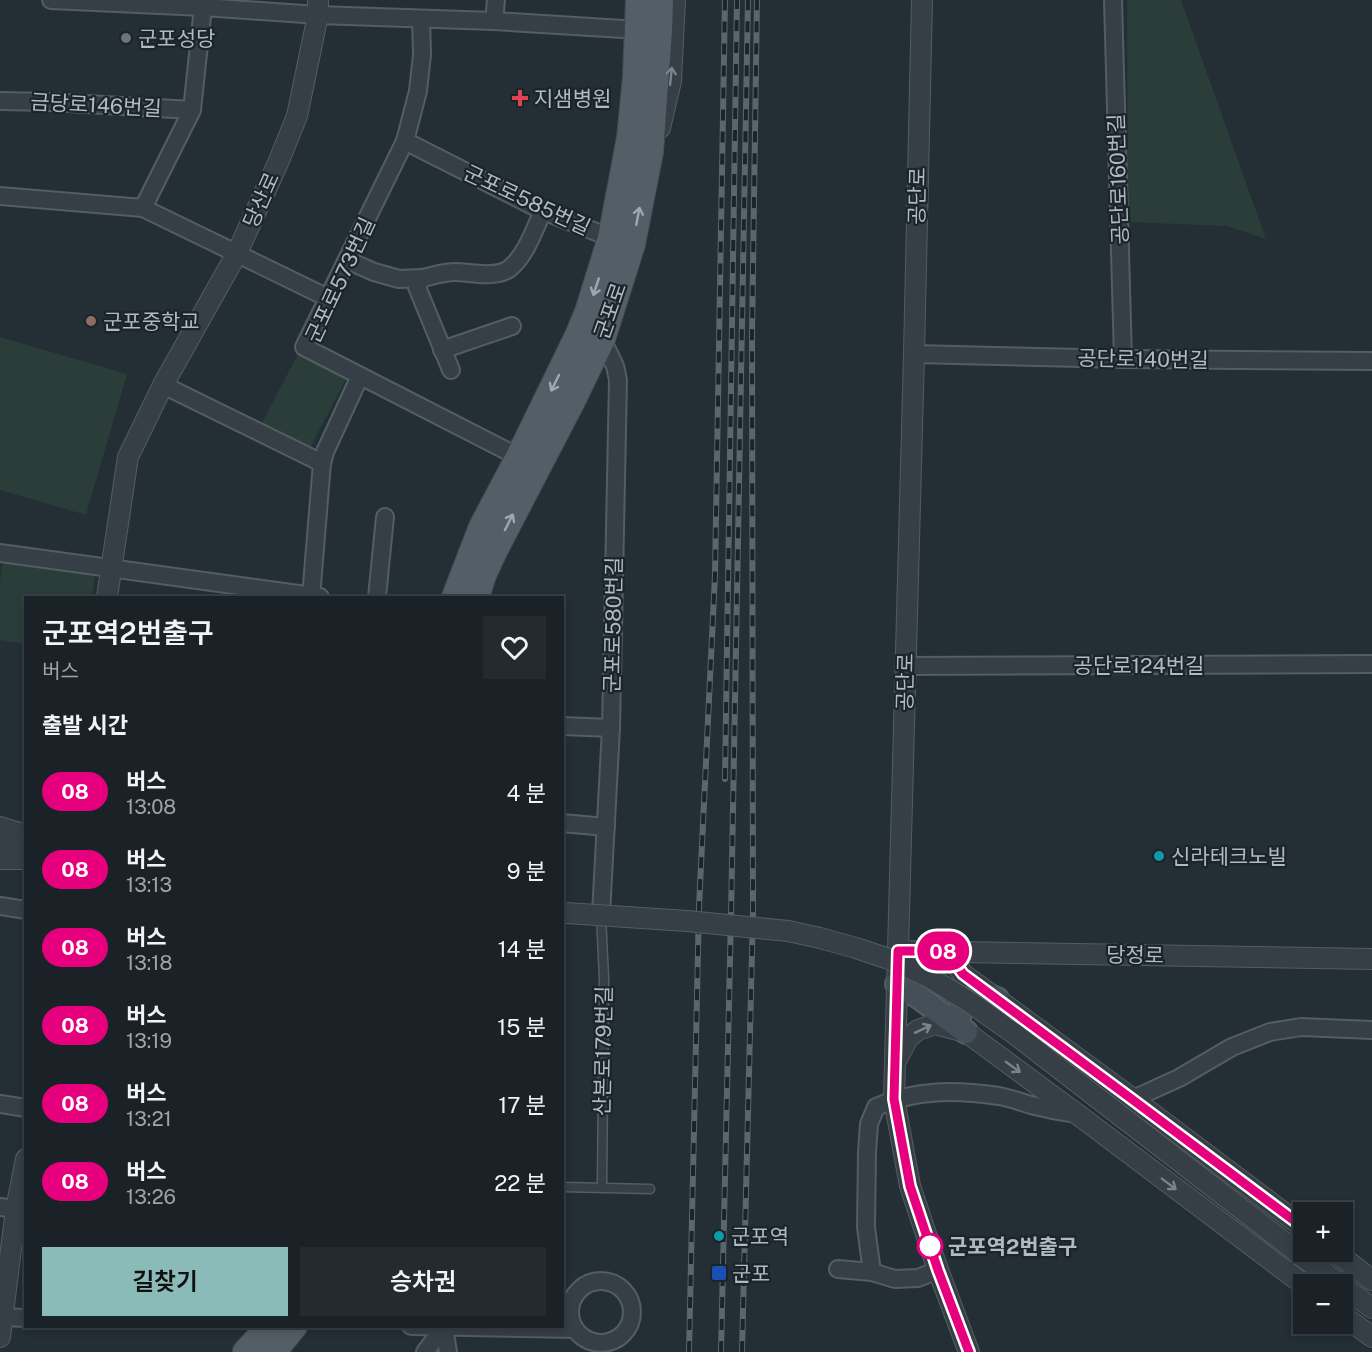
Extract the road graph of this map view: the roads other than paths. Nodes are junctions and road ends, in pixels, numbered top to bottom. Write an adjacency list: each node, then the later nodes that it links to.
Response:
1 (51, 0): 8 (street)
2 (496, 0): 11 (street)
3 (639, 0): 12 (main road, 군포로)
4 (660, 0): 16 (main road, 군포로)
5 (675, 0): 16 (street, one-way to 5)
6 (922, 0): 29 (street, 공단로)
7 (1113, 0): 30 (street, 공단로160번길)
8 (202, 3): 9 (street); 14 (street)
9 (318, 8): 10 (street); 21 (street, 당산로)
10 (421, 19): 11 (street); 15 (street, 군포로573번길)
11 (494, 21): 12 (street)
12 (639, 30): 20 (main road, 군포로)
13 (0, 101): 14 (street, 금당로146번길)
14 (192, 110): 18 (street)
15 (405, 141): 19 (street, 군포로585번길); 22 (street, 군포로573번길)
16 (650, 152): 23 (main road, 군포로, one-way to 16)
17 (0, 196): 18 (street)
18 (143, 208): 21 (street)
19 (543, 211): 20 (street, 군포로585번길); 24 (street)
20 (611, 238): 23 (street, 군포로585번길); 35 (main road, 군포로, one-way to 35)
21 (237, 253): 25 (street); 34 (street, 당산로)
22 (347, 260): 24 (street); 25 (street, 군포로573번길)
23 (623, 272): 27 (main road, 군포로)
24 (422, 278): 28 (street)
25 (328, 298): 33 (street, 군포로573번길)
26 (512, 326): 28 (street)
27 (602, 339): 41 (main road, 군포로, one-way to 27); 51 (street, 군포로580번길)
28 (442, 350): 32 (street)
29 (914, 354): 30 (street, 공단로140번길); 49 (street, 공단로)
30 (1123, 359): 31 (street, 공단로140번길)
31 (1372, 361)
32 (452, 370)
33 (360, 376): 35 (street, 군포로573번길); 36 (street)
34 (163, 385): 36 (street); 40 (street, 당산로)
35 (519, 457): 38 (main road, 군포로)
36 (322, 463): 45 (street)
37 (385, 517): 46 (street)
38 (482, 527): 41 (main road); 47 (main road, 군포로)
39 (0, 553): 40 (street)
40 (111, 569): 42 (street); 43 (street, 당산로)
41 (479, 586)
42 (234, 591): 44 (street)
43 (106, 596)
44 (301, 596)
45 (314, 596)
46 (377, 596)
47 (454, 596)
48 (1372, 664): 49 (street, 공단로124번길)
49 (905, 666): 64 (street, 공단로)
50 (564, 726): 51 (street)
51 (611, 728): 54 (street, 군포로580번길)
52 (564, 823): 54 (street)
53 (0, 827): 55 (street)
54 (606, 827): 63 (street, 군포로580번길)
55 (24, 834)
56 (0, 843): 57 (street)
57 (24, 846)
58 (0, 859): 59 (street)
59 (24, 859)
60 (0, 906): 61 (street)
61 (24, 910)
62 (564, 913): 87 (street, bridge)
63 (601, 914): 79 (lane, 산본로179번길)
64 (898, 951): 65 (street, 당정로); 67 (street, 공단로)
65 (950, 951): 66 (street, 당정로); 68 (street)
66 (1372, 959)
67 (897, 984): 70 (main road); 71 (street, 공단로)
68 (997, 999): 70 (main road); 73 (street)
69 (1372, 1030): 73 (street)
70 (966, 1032): 71 (street, one-way to 70); 76 (street, one-way to 76)
71 (895, 1062): 72 (street, 공단로)
72 (894, 1099): 76 (street); 85 (street, 공단로); 86 (street)
73 (1133, 1100): 82 (street)
74 (0, 1104): 75 (street)
75 (24, 1108)
76 (1077, 1114): 88 (street, one-way to 88)
77 (24, 1164): 81 (street)
78 (564, 1187): 79 (lane)
79 (602, 1188): 80 (lane)
80 (650, 1189)
81 (8, 1208): 94 (street)
82 (1293, 1220)
83 (1348, 1262): 89 (street)
84 (838, 1269): 86 (street)
85 (938, 1270): 86 (street); 106 (street, 공단로)
86 (872, 1272)
87 (1326, 1274)
88 (1293, 1278)
89 (1372, 1280)
90 (1353, 1294): 91 (street)
91 (1372, 1308)
92 (24, 1318): 94 (street)
93 (1353, 1323): 100 (street)
94 (1, 1324)
95 (268, 1328): 102 (main road)
96 (292, 1328): 103 (main road)
97 (443, 1328): 104 (street)
98 (444, 1328): 105 (street)
99 (564, 1328): 101 (street); 101 (street)
100 (1372, 1337)
101 (607, 1348)
102 (246, 1352)
103 (273, 1352)
104 (425, 1352)
105 (448, 1352)
106 (969, 1352)

